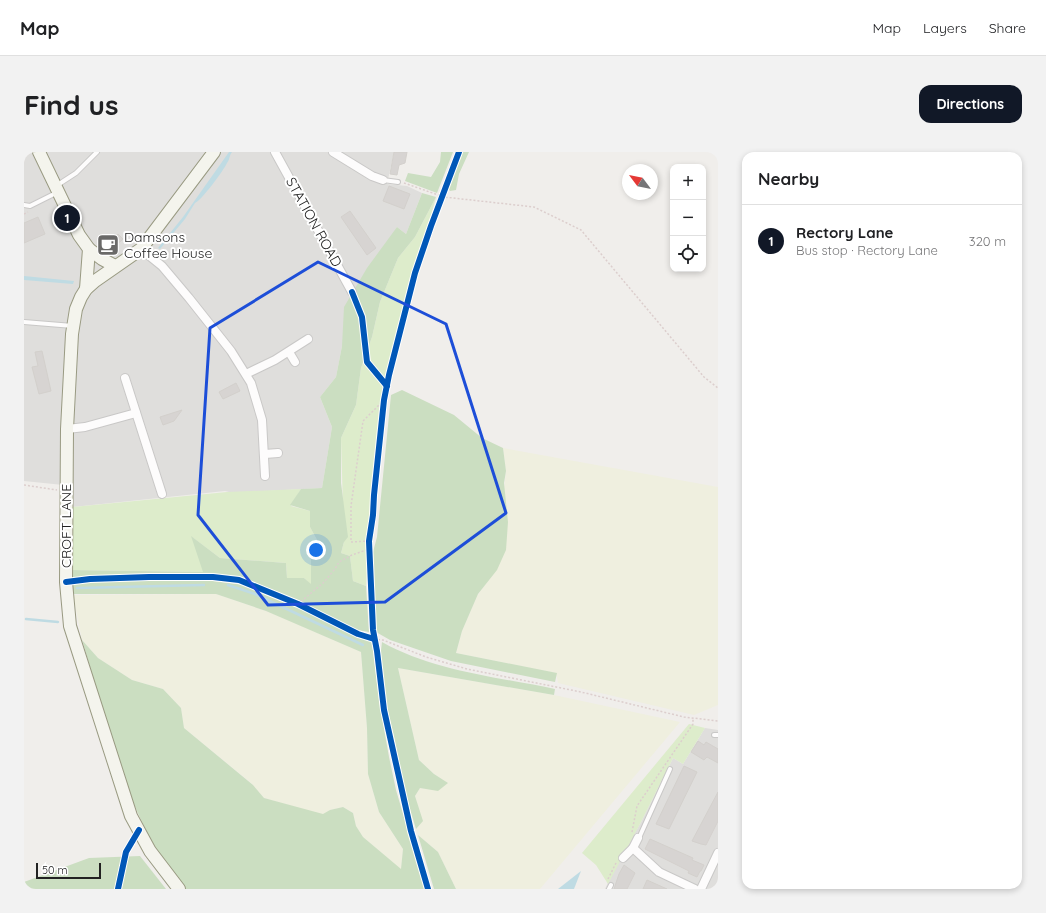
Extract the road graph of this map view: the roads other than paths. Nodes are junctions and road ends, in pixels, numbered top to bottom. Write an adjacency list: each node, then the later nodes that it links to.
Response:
1 (39, 152): 8 (street)
2 (97, 152): 8 (lane)
3 (214, 152): 11 (street, CROFT LANE)
4 (275, 152): 14 (street, STATION ROAD)
5 (333, 152): 6 (street)
6 (383, 180): 7 (lane)
7 (398, 182)
8 (57, 189): 9 (lane); 10 (street)
9 (24, 205)
10 (89, 249): 12 (street); 13 (street)
11 (141, 249): 12 (street, CROFT LANE); 20 (street)
12 (111, 269): 13 (street, CROFT LANE)
13 (86, 289): 16 (street, CROFT LANE)
14 (352, 292)
15 (24, 322): 16 (lane)
16 (73, 326): 23 (street, CROFT LANE)
17 (308, 339): 18 (street)
18 (289, 352): 19 (street); 20 (street)
19 (295, 362)
20 (246, 374): 25 (street)
21 (125, 378): 22 (street)
22 (136, 413): 23 (street); 27 (street)
23 (67, 429): 33 (street, CROFT LANE)
24 (278, 453): 25 (street)
25 (265, 454): 26 (street)
26 (265, 476)
27 (162, 494)
28 (670, 769): 29 (lane)
29 (635, 838): 30 (street)
30 (633, 848): 32 (street); 34 (street)
31 (718, 853): 35 (street)
32 (620, 859)
33 (179, 889)
34 (695, 889)
35 (701, 889)

